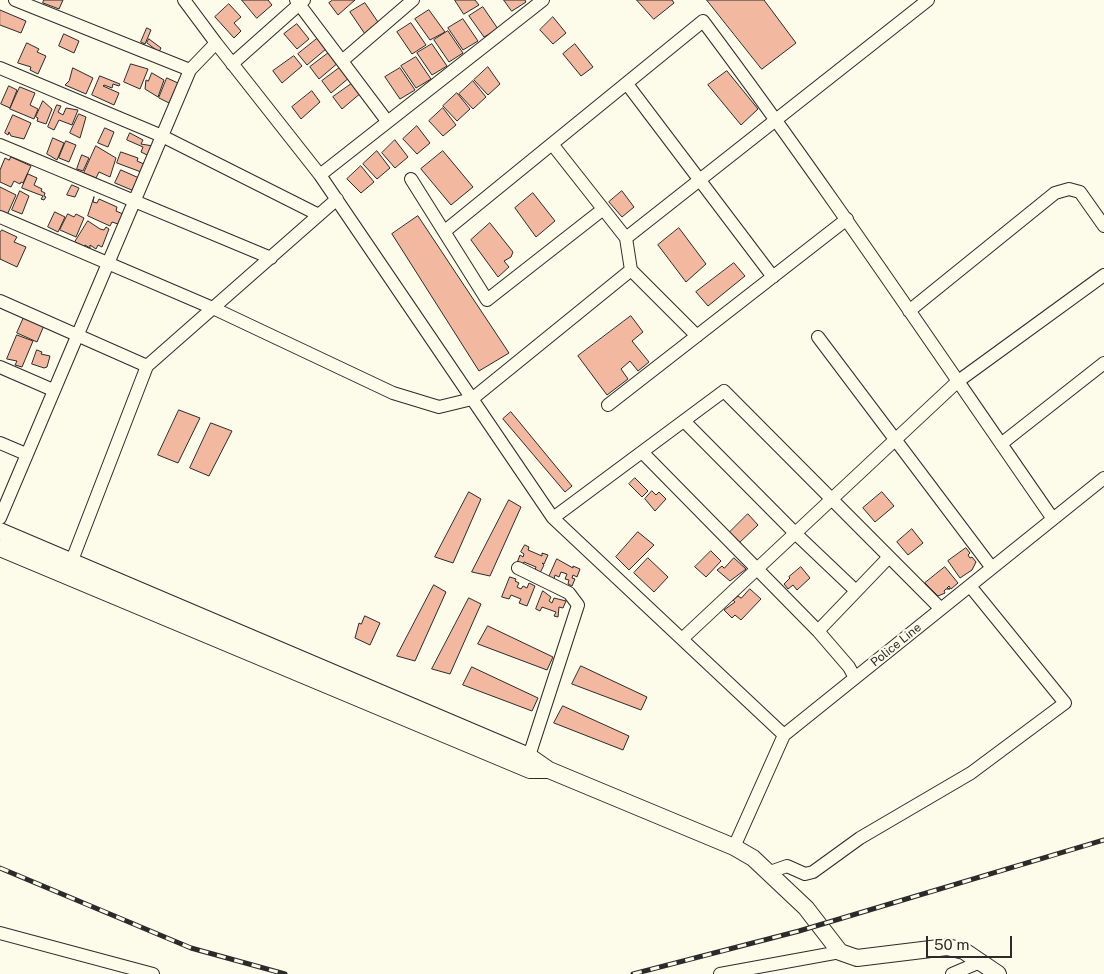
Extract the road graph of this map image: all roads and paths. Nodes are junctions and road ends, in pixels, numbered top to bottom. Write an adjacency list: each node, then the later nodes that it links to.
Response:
1 (16, 0): 11 (street)
2 (184, 0): 7 (street)
3 (413, 0): 8 (street)
4 (543, 0): 14 (street)
5 (928, 0): 13 (street)
6 (299, 1): 8 (street); 9 (street)
7 (216, 43): 9 (street); 11 (street)
8 (342, 61): 14 (street)
9 (232, 64): 18 (street)
10 (0, 68): 15 (street)
11 (190, 70): 15 (street)
12 (627, 84): 13 (street); 16 (street); 20 (street)
13 (776, 118): 20 (street); 26 (street)
14 (387, 121): 18 (street)
15 (162, 136): 22 (street); 24 (street)
16 (552, 144): 23 (street); 28 (street)
17 (0, 145): 22 (street)
18 (320, 175): 21 (street)
19 (411, 179): 28 (street)
20 (700, 179): 29 (street); 34 (street)
21 (337, 199): 24 (street); 46 (street)
22 (134, 202): 30 (street); 31 (street)
23 (602, 210): 28 (street); 29 (street)
24 (319, 215): 30 (street)
25 (0, 217): 31 (street)
26 (847, 219): 34 (street); 37 (street)
27 (1104, 226): 37 (street)
28 (444, 231)
29 (626, 238): 32 (street)
30 (271, 258): 36 (street)
31 (108, 263): 36 (street); 38 (street)
32 (630, 270): 39 (street); 46 (street)
33 (1104, 274): 44 (street)
34 (773, 277): 39 (street)
35 (0, 301): 38 (street)
36 (215, 308): 42 (street); 46 (street)
37 (909, 311): 44 (street)
38 (77, 334): 42 (street); 45 (street)
39 (698, 336): 47 (street)
40 (818, 337): 49 (street)
41 (1104, 363): 51 (street)
42 (147, 366): 65 (street)
43 (0, 367): 45 (street)
44 (957, 382): 49 (street); 51 (street)
45 (53, 390): 53 (street)
46 (472, 399): 57 (street)
47 (608, 405)
48 (684, 421): 52 (street); 55 (street); 60 (street)
49 (895, 440): 55 (street); 64 (street)
50 (0, 443): 53 (street)
51 (1001, 444): 58 (street)
52 (642, 452): 57 (street); 66 (street)
53 (26, 454): 56 (street)
54 (1104, 478): 58 (street, Police Line)
55 (831, 499): 60 (street); 62 (street)
56 (0, 518)
57 (553, 518): 71 (street)
58 (1053, 519): 64 (street, Police Line)
59 (0, 531): 65 (main road)
60 (795, 533): 66 (street); 68 (street)
61 (0, 548): 65 (main road)
62 (889, 557): 68 (street); 69 (street)
63 (518, 568): 74 (street)
64 (992, 568): 67 (street, Police Line)
65 (69, 569): 74 (main road); 75 (main road)
66 (756, 569): 70 (street); 71 (street)
67 (970, 586): 69 (street, Police Line); 77 (street)
68 (856, 591): 70 (street)
69 (941, 609): 72 (street, Police Line)
70 (818, 632): 72 (street)
71 (682, 640): 73 (street)
72 (855, 678): 73 (street, Police Line)
73 (784, 735): 76 (street, Police Line)
74 (529, 756): 75 (main road)
75 (550, 770): 76 (main road)
76 (734, 847): 77 (main road)
77 (770, 872): 79 (main road)
78 (0, 933): 81 (street)
79 (840, 952): 80 (main road); 82 (street)
80 (990, 970): 83 (street)
81 (153, 974)
82 (720, 974)
83 (952, 974)

